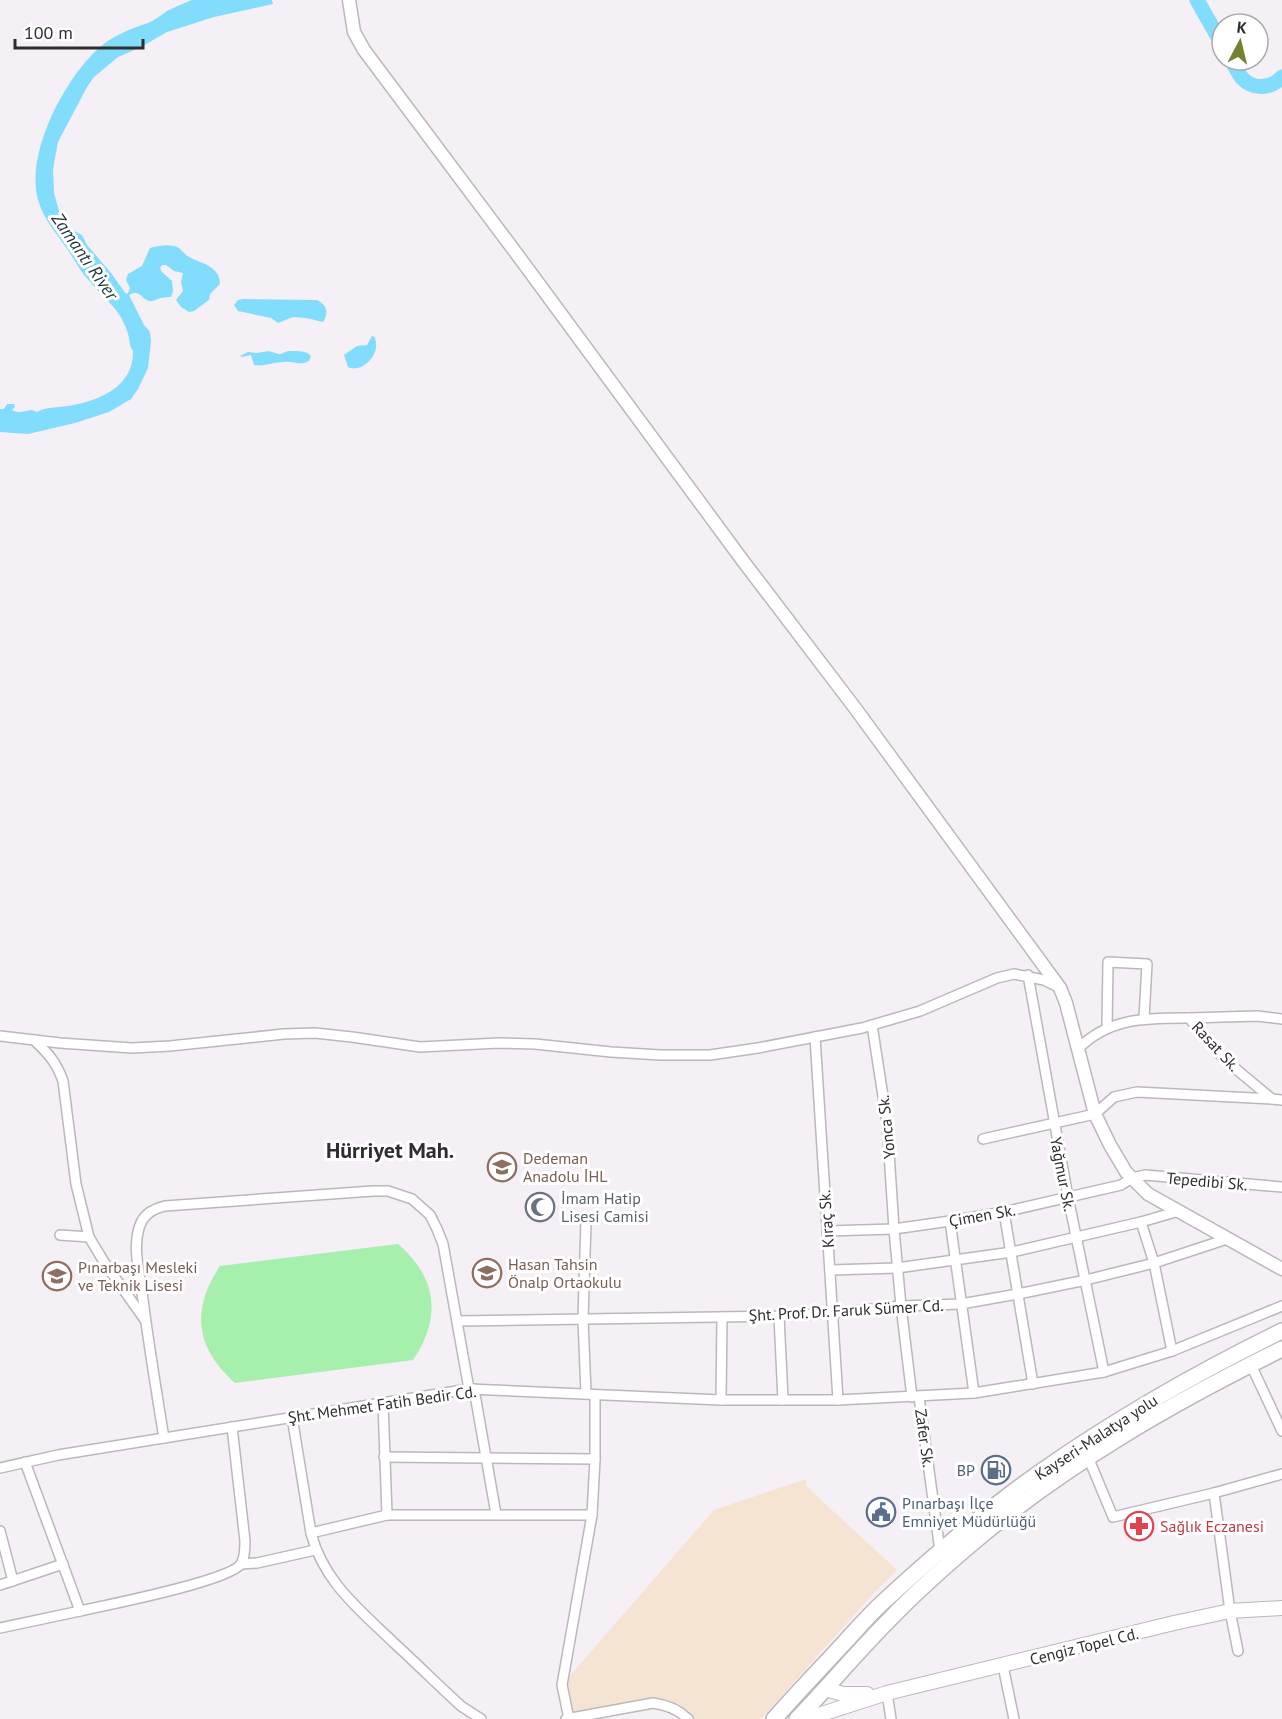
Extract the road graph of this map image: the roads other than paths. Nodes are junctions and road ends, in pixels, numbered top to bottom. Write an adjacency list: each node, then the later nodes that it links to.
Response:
1 (350, 4): 3 (street)
2 (1028, 975): 3 (street); 7 (street); 15 (street, Yağmur Sk.)
3 (1060, 988): 12 (street)
4 (1189, 1017): 5 (street, Rasat Sk.); 6 (street); 13 (street, Rasat Sk.)
5 (1144, 1018): 8 (street, Rasat Sk.); 8 (street)
6 (1282, 1019)
7 (872, 1025): 10 (street); 25 (street, Yonca Sk.)
8 (1107, 1027): 12 (street, Rasat Sk.)
9 (0, 1036): 11 (street)
10 (815, 1037): 11 (street); 26 (street, Kıraç Sk.)
11 (34, 1040): 29 (street)
12 (1078, 1049): 14 (street)
13 (1277, 1099): 14 (street)
14 (1095, 1114): 15 (street); 17 (street)
15 (1054, 1124): 16 (street); 19 (street, Yağmur Sk.)
16 (982, 1139)
17 (1132, 1178): 18 (street, Tepedibi Sk.); 19 (street, Çimen Sk.); 20 (street)
18 (1282, 1187)
19 (1068, 1197): 21 (street, Çimen Sk.); 28 (street, Yağmur Sk.)
20 (1179, 1211): 24 (street); 30 (street)
21 (1004, 1212): 22 (street, Çimen Sk.); 31 (street)
22 (950, 1221): 25 (street, Çimen Sk.); 32 (street)
23 (585, 1222): 45 (street)
24 (1141, 1222): 28 (street); 33 (street)
25 (894, 1229): 26 (street, Çimen Sk.); 34 (street, Zafer Sk.)
26 (827, 1231): 36 (street, Kıraç Sk.)
27 (60, 1235): 29 (street)
28 (1076, 1236): 31 (street); 37 (street, Yağmur Sk.)
29 (89, 1237): 46 (street)
30 (1227, 1239): 33 (street, Şht. Prof. Dr. Faruk Sümer Cd.); 35 (street)
31 (1012, 1252): 32 (street); 38 (street)
32 (955, 1261): 34 (street); 39 (street)
33 (1154, 1263): 37 (street, Şht. Prof. Dr. Faruk Sümer Cd.); 50 (street)
34 (897, 1268): 36 (street); 40 (street, Zafer Sk.)
35 (1282, 1269)
36 (830, 1270): 42 (street, Kıraç Sk.)
37 (1086, 1280): 38 (street, Şht. Prof. Dr. Faruk Sümer Cd.); 52 (street, Yağmur Sk.)
38 (1018, 1294): 39 (street, Şht. Prof. Dr. Faruk Sümer Cd.); 53 (street)
39 (961, 1304): 40 (street, Şht. Prof. Dr. Faruk Sümer Cd.); 55 (street)
40 (901, 1306): 42 (street, Şht. Prof. Dr. Faruk Sümer Cd.); 57 (street, Zafer Sk.)
41 (1282, 1306): 50 (street, Şht. Mehmet Fatih Bedir Cd.)
42 (832, 1313): 43 (street, Şht. Prof. Dr. Faruk Sümer Cd.); 60 (street, Kıraç Sk.)
43 (779, 1316): 44 (street, Şht. Prof. Dr. Faruk Sümer Cd.); 59 (street)
44 (722, 1317): 45 (street, Şht. Prof. Dr. Faruk Sümer Cd.); 58 (street)
45 (583, 1319): 47 (street, Şht. Prof. Dr. Faruk Sümer Cd.); 56 (street)
46 (146, 1320): 47 (street); 65 (street)
47 (457, 1321): 54 (street)
48 (1282, 1331): 80 (highway, Kayseri-Malatya yolu)
49 (1282, 1349): 51 (highway, Kayseri-Malatya yolu)
50 (1172, 1351): 52 (street, Şht. Mehmet Fatih Bedir Cd.)
51 (1251, 1365): 64 (street); 67 (highway, Kayseri-Malatya yolu)
52 (1104, 1372): 53 (street, Şht. Mehmet Fatih Bedir Cd.)
53 (1033, 1384): 55 (street, Şht. Mehmet Fatih Bedir Cd.)
54 (471, 1389): 56 (street, Şht. Mehmet Fatih Bedir Cd.); 61 (street, Şht. Mehmet Fatih Bedir Cd.); 68 (street)
55 (974, 1393): 57 (street, Şht. Mehmet Fatih Bedir Cd.)
56 (591, 1395): 58 (street, Şht. Mehmet Fatih Bedir Cd.); 69 (street)
57 (916, 1397): 60 (street, Şht. Mehmet Fatih Bedir Cd.); 80 (street, Zafer Sk.)
58 (721, 1400): 59 (street, Şht. Mehmet Fatih Bedir Cd.)
59 (783, 1400): 60 (street, Şht. Mehmet Fatih Bedir Cd.)
60 (838, 1400)
61 (383, 1402): 62 (street, Şht. Mehmet Fatih Bedir Cd.); 66 (street)
62 (292, 1417): 63 (street, Şht. Mehmet Fatih Bedir Cd.); 78 (street)
63 (232, 1427): 65 (street, Şht. Mehmet Fatih Bedir Cd.); 82 (street)
64 (1282, 1431)
65 (164, 1438): 70 (street, Şht. Mehmet Fatih Bedir Cd.)
66 (384, 1457): 68 (street); 75 (street)
67 (1089, 1457): 73 (street); 91 (highway, Kayseri-Malatya yolu)
68 (486, 1458): 69 (street); 74 (street)
69 (595, 1459): 76 (street)
70 (26, 1462): 71 (street, Şht. Mehmet Fatih Bedir Cd.); 81 (street)
71 (0, 1468)
72 (1282, 1474): 73 (street)
73 (1214, 1493): 87 (street)
74 (496, 1514): 75 (street); 76 (street)
75 (387, 1515): 78 (street)
76 (592, 1515): 94 (street)
77 (0, 1531): 83 (street)
78 (311, 1533): 79 (street)
79 (315, 1550): 82 (street); 93 (street)
80 (940, 1551): 96 (highway, Kayseri-Malatya yolu)
81 (63, 1564): 83 (street); 86 (street)
82 (241, 1564): 86 (street)
83 (13, 1581): 84 (street)
84 (0, 1585)
85 (1282, 1608): 87 (main road, Cengiz Topel Cd.)
86 (80, 1611): 88 (street)
87 (1230, 1611): 89 (street); 90 (main road, Cengiz Topel Cd.)
88 (0, 1628)
89 (1238, 1651)
90 (1003, 1666): 92 (main road, Cengiz Topel Cd.); 100 (street)
91 (825, 1689): 92 (main road); 97 (highway, Kayseri-Malatya yolu)
92 (887, 1693): 98 (main road); 99 (street)
93 (481, 1719)
94 (567, 1719): 95 (street)
95 (688, 1719)
96 (774, 1719)
97 (797, 1719)
98 (806, 1719)
99 (891, 1719)
100 (1014, 1719)

